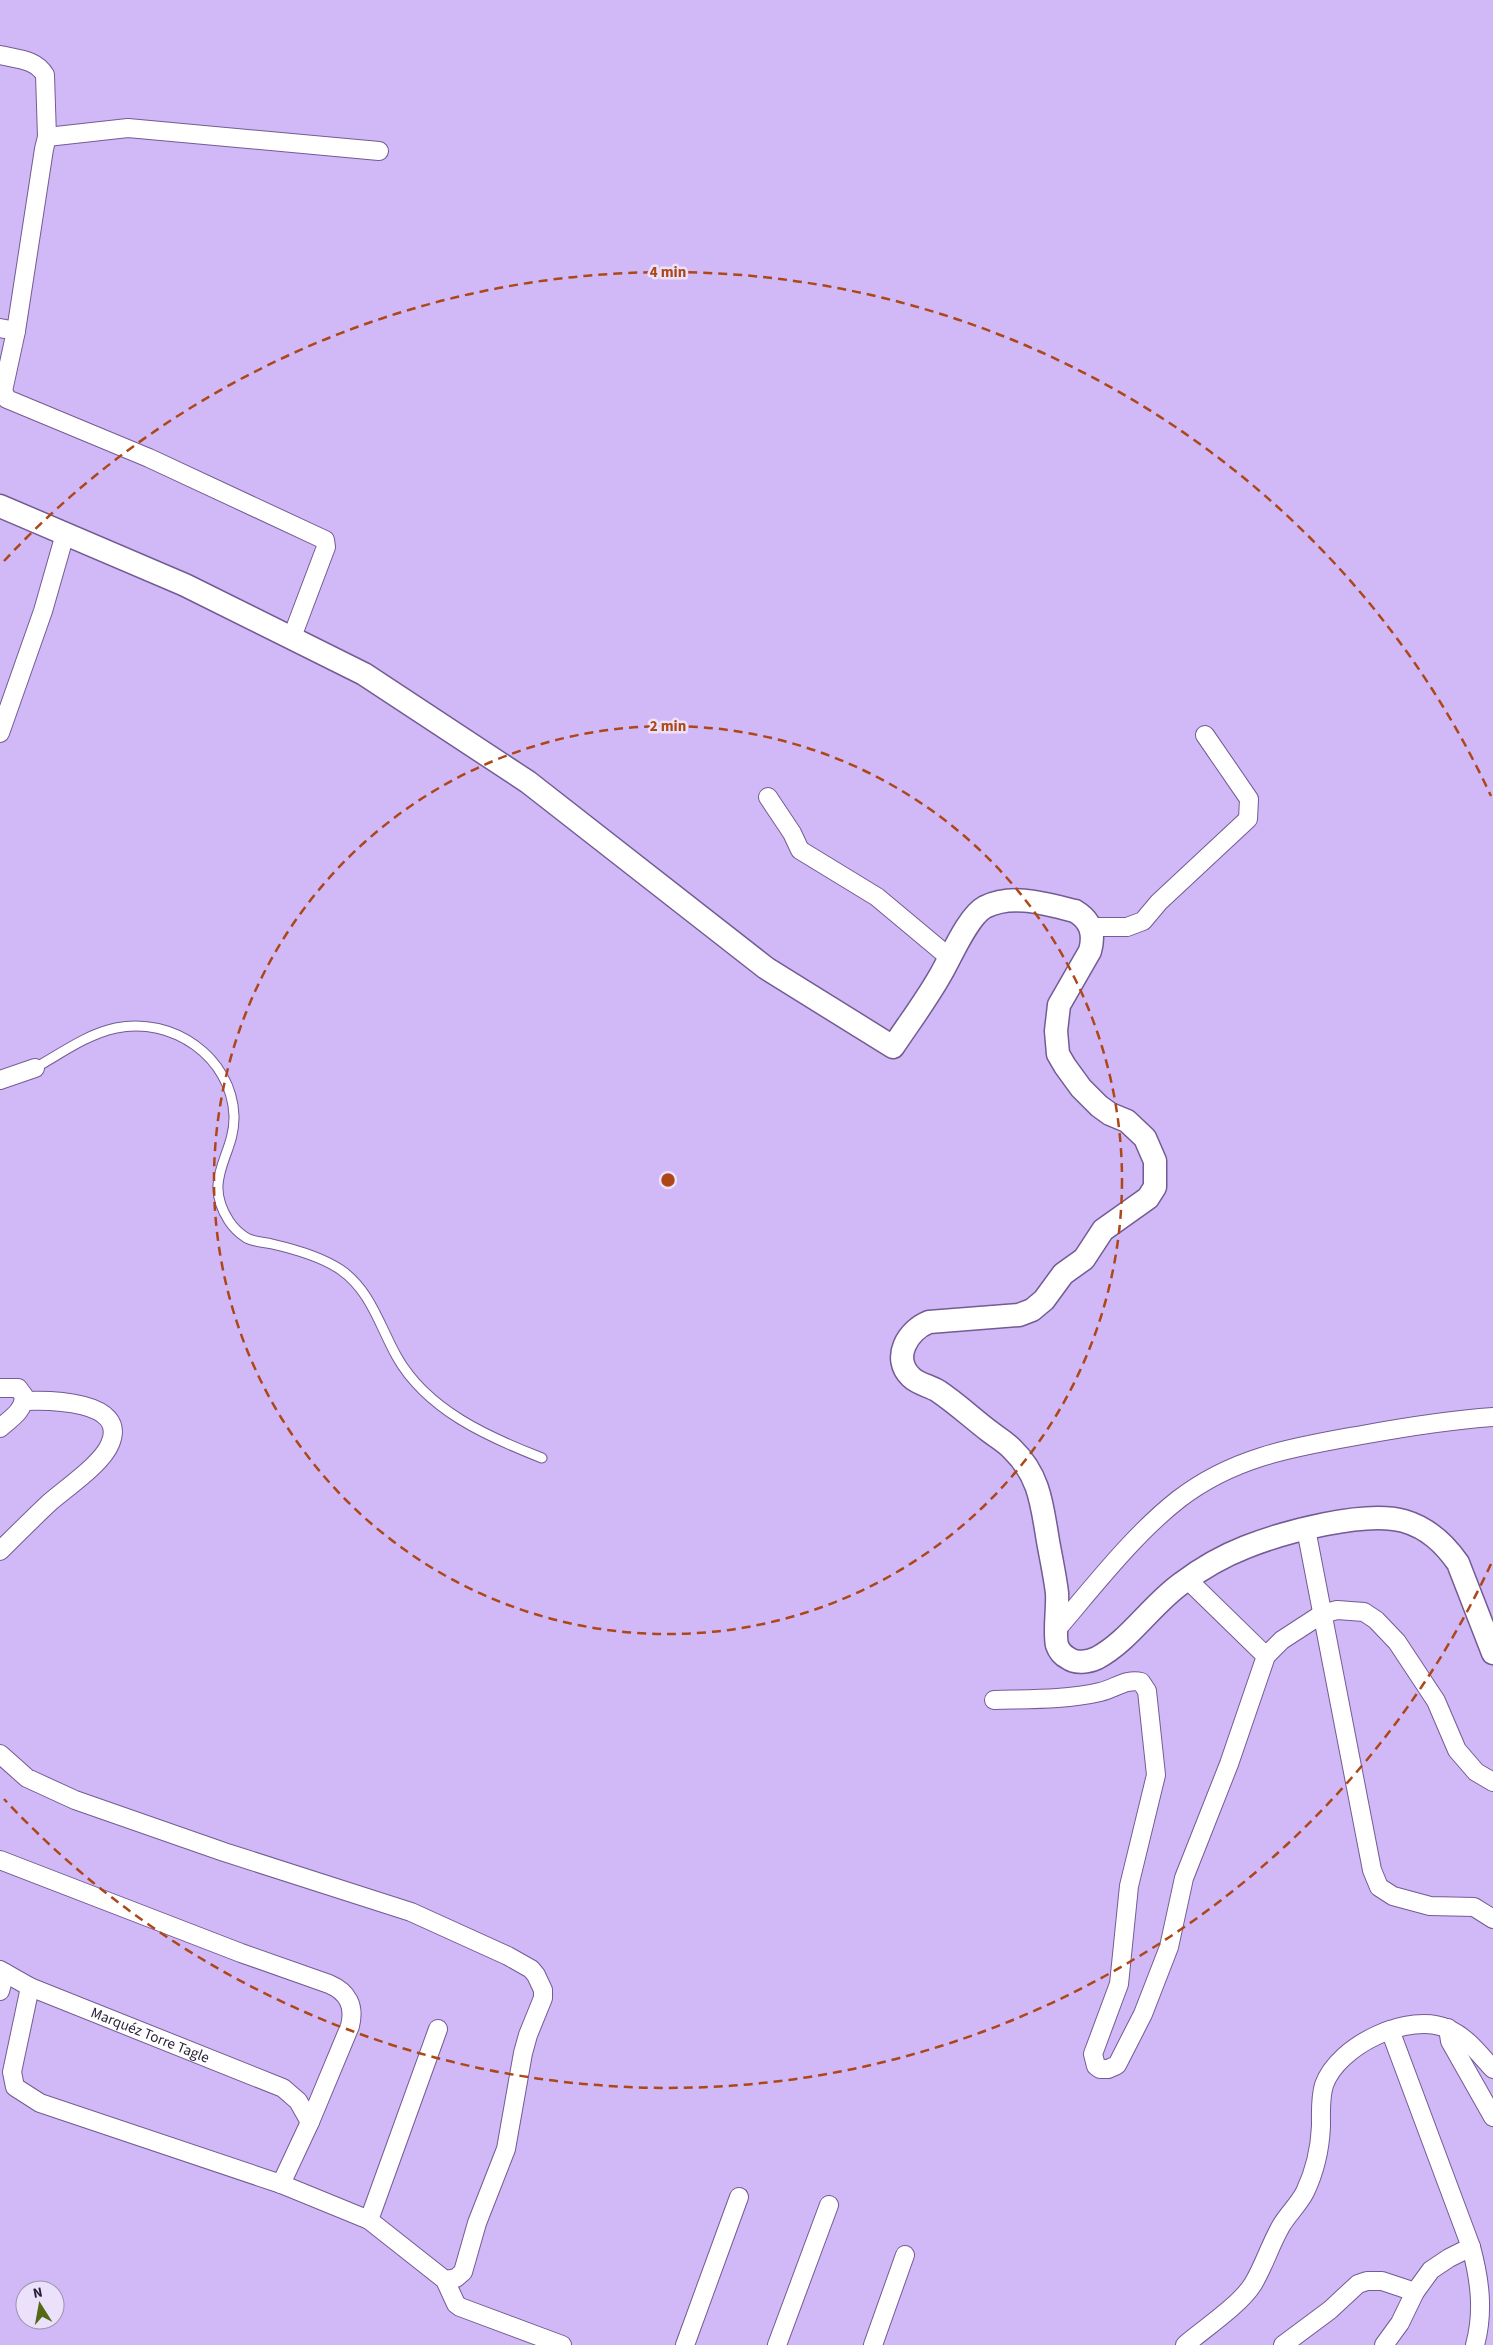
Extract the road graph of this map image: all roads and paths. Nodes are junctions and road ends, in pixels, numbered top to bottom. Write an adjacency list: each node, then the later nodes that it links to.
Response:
1 (0, 55): 2 (street)
2 (48, 137): 3 (street); 4 (street)
3 (379, 151)
4 (8, 329): 7 (street)
5 (0, 506): 6 (street)
6 (65, 534): 7 (street); 8 (street)
7 (292, 637): 12 (street)
8 (0, 733)
9 (1206, 735): 11 (street)
10 (768, 797): 12 (street)
11 (1091, 927): 12 (street); 24 (street)
12 (950, 958)
13 (35, 1068): 14 (street); 19 (lane)
14 (0, 1080)
15 (0, 1388): 16 (street)
16 (24, 1401): 18 (street); 21 (street)
17 (1493, 1417): 24 (street)
18 (0, 1428)
19 (542, 1458)
20 (1306, 1529): 22 (street); 23 (street); 25 (street)
21 (0, 1552)
22 (1187, 1579): 24 (street); 26 (street)
23 (1322, 1614): 26 (street); 29 (street); 31 (street)
24 (1058, 1628)
25 (1493, 1653)
26 (1266, 1656): 27 (street)
27 (994, 1700)
28 (0, 1754): 47 (street)
29 (1493, 1782)
30 (0, 1860): 40 (street)
31 (1493, 1919)
32 (2, 1972): 33 (street, Marquéz Torre Tagle); 34 (street)
33 (30, 1987): 40 (street, Marquéz Torre Tagle); 41 (street)
34 (0, 1991)
35 (1448, 2028): 37 (street); 38 (street); 39 (street)
36 (438, 2029): 44 (street)
37 (1390, 2030): 45 (street); 53 (street)
38 (1493, 2069)
39 (1493, 2117)
40 (310, 2122): 41 (street)
41 (281, 2184): 44 (street)
42 (739, 2197): 50 (street)
43 (829, 2204): 51 (street)
44 (369, 2220): 47 (street)
45 (1471, 2247): 48 (street); 56 (street)
46 (905, 2255): 52 (street)
47 (445, 2280): 49 (street)
48 (1416, 2292): 54 (street); 55 (street)
49 (562, 2345)
50 (685, 2345)
51 (777, 2345)
52 (873, 2345)
53 (1185, 2345)
54 (1282, 2345)
55 (1384, 2345)
56 (1474, 2345)

